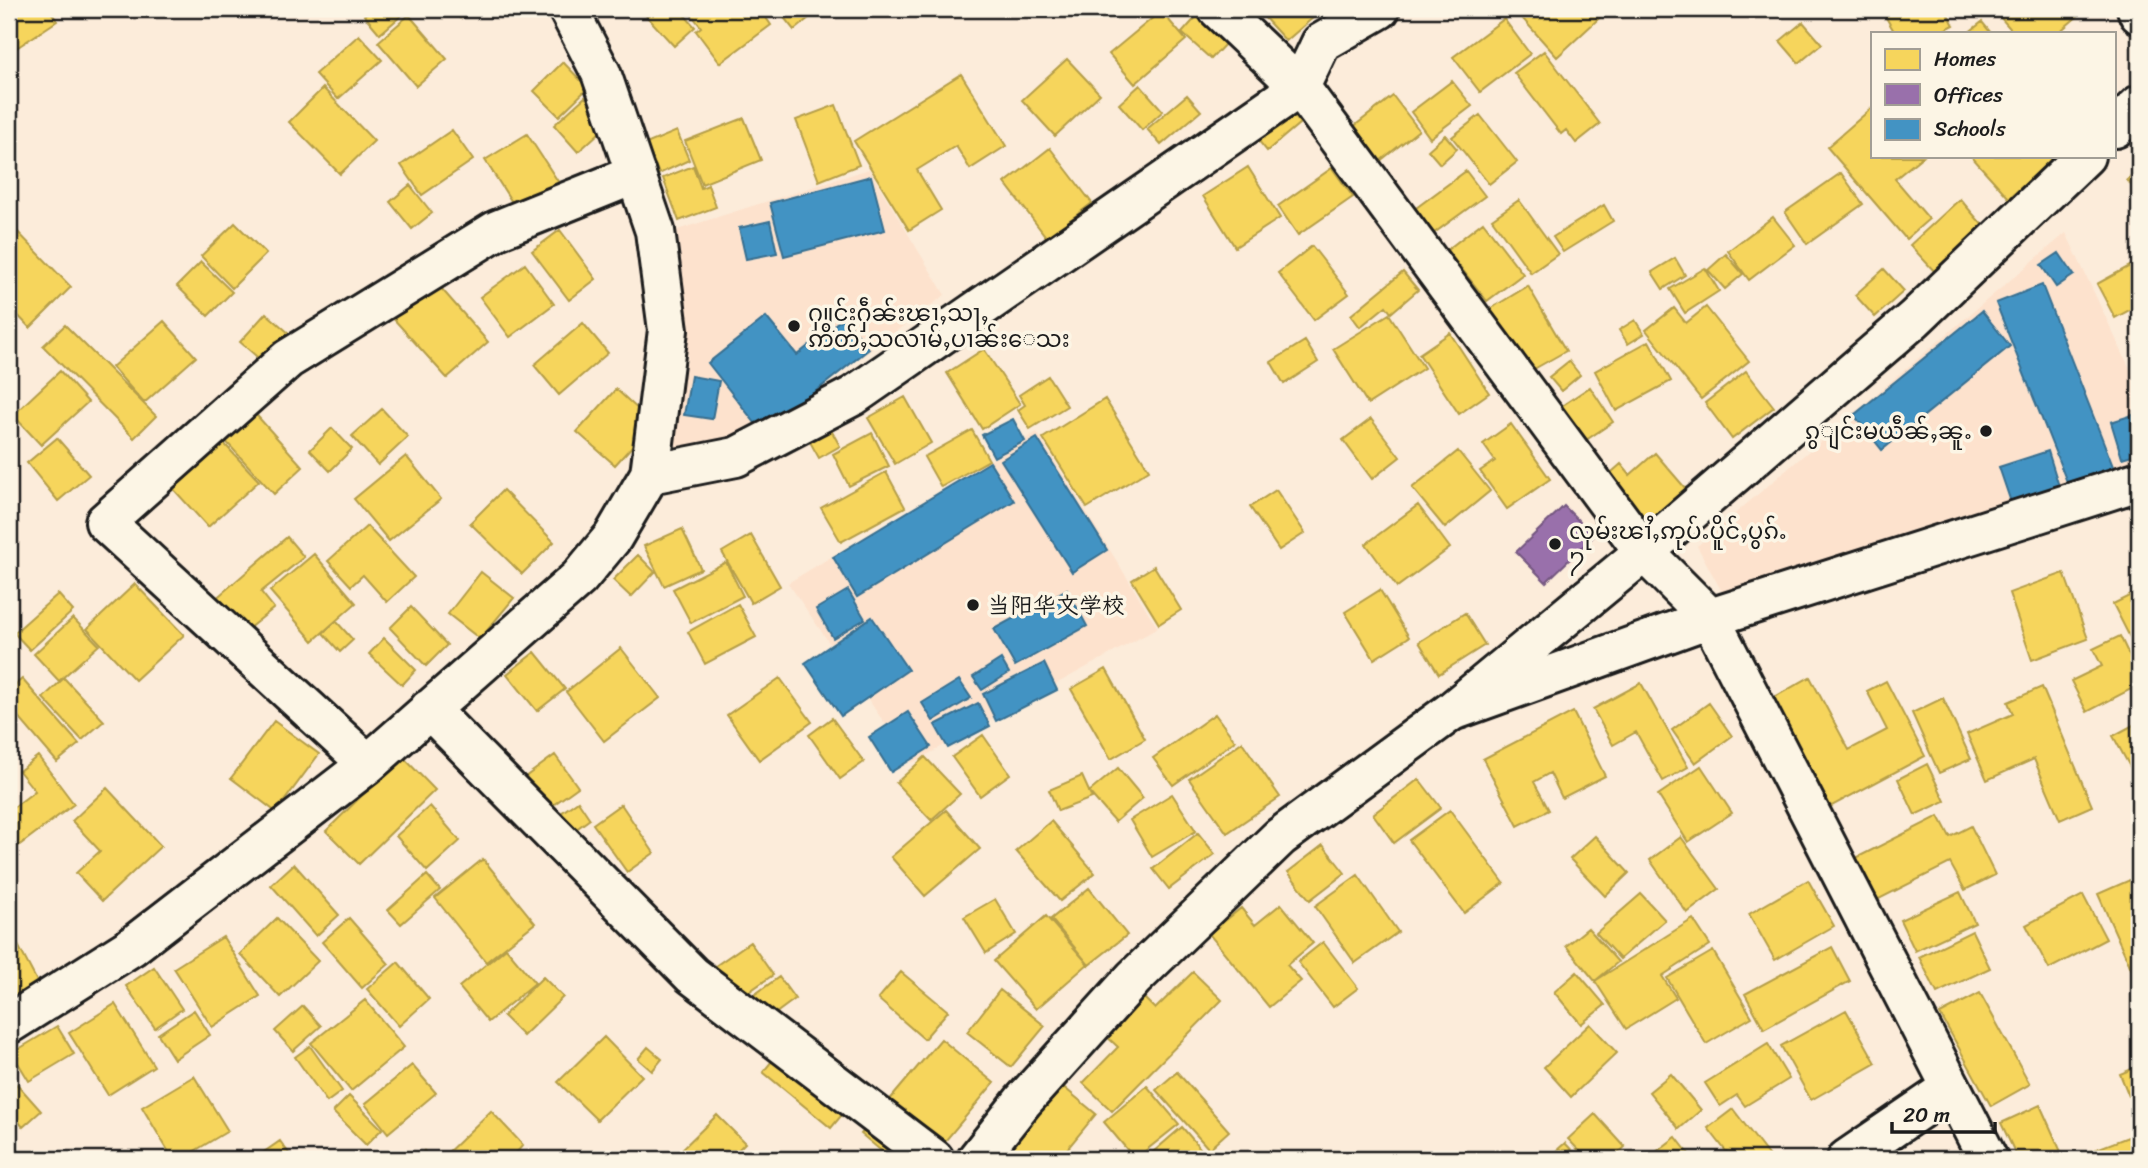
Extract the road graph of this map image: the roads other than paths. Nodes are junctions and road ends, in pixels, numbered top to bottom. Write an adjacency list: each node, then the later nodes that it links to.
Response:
1 (568, 9): 10 (street)
2 (1218, 9): 6 (street)
3 (1380, 9): 6 (street)
4 (2137, 9): 5 (street)
5 (2139, 15)
6 (1300, 88): 11 (street); 13 (street)
7 (2139, 105): 8 (street)
8 (2116, 127)
9 (2083, 158): 13 (street)
10 (636, 174): 11 (street); 17 (street)
11 (650, 474): 15 (street)
12 (2139, 481): 14 (street)
13 (1644, 552): 14 (street); 16 (street)
14 (1710, 618): 16 (street); 19 (street)
15 (429, 709): 17 (street); 20 (street)
16 (1453, 710): 21 (street)
17 (368, 764): 18 (street)
18 (9, 1024)
19 (1951, 1088): 22 (street); 23 (street)
20 (934, 1159)
21 (977, 1159)
22 (1847, 1159)
23 (1988, 1159)

